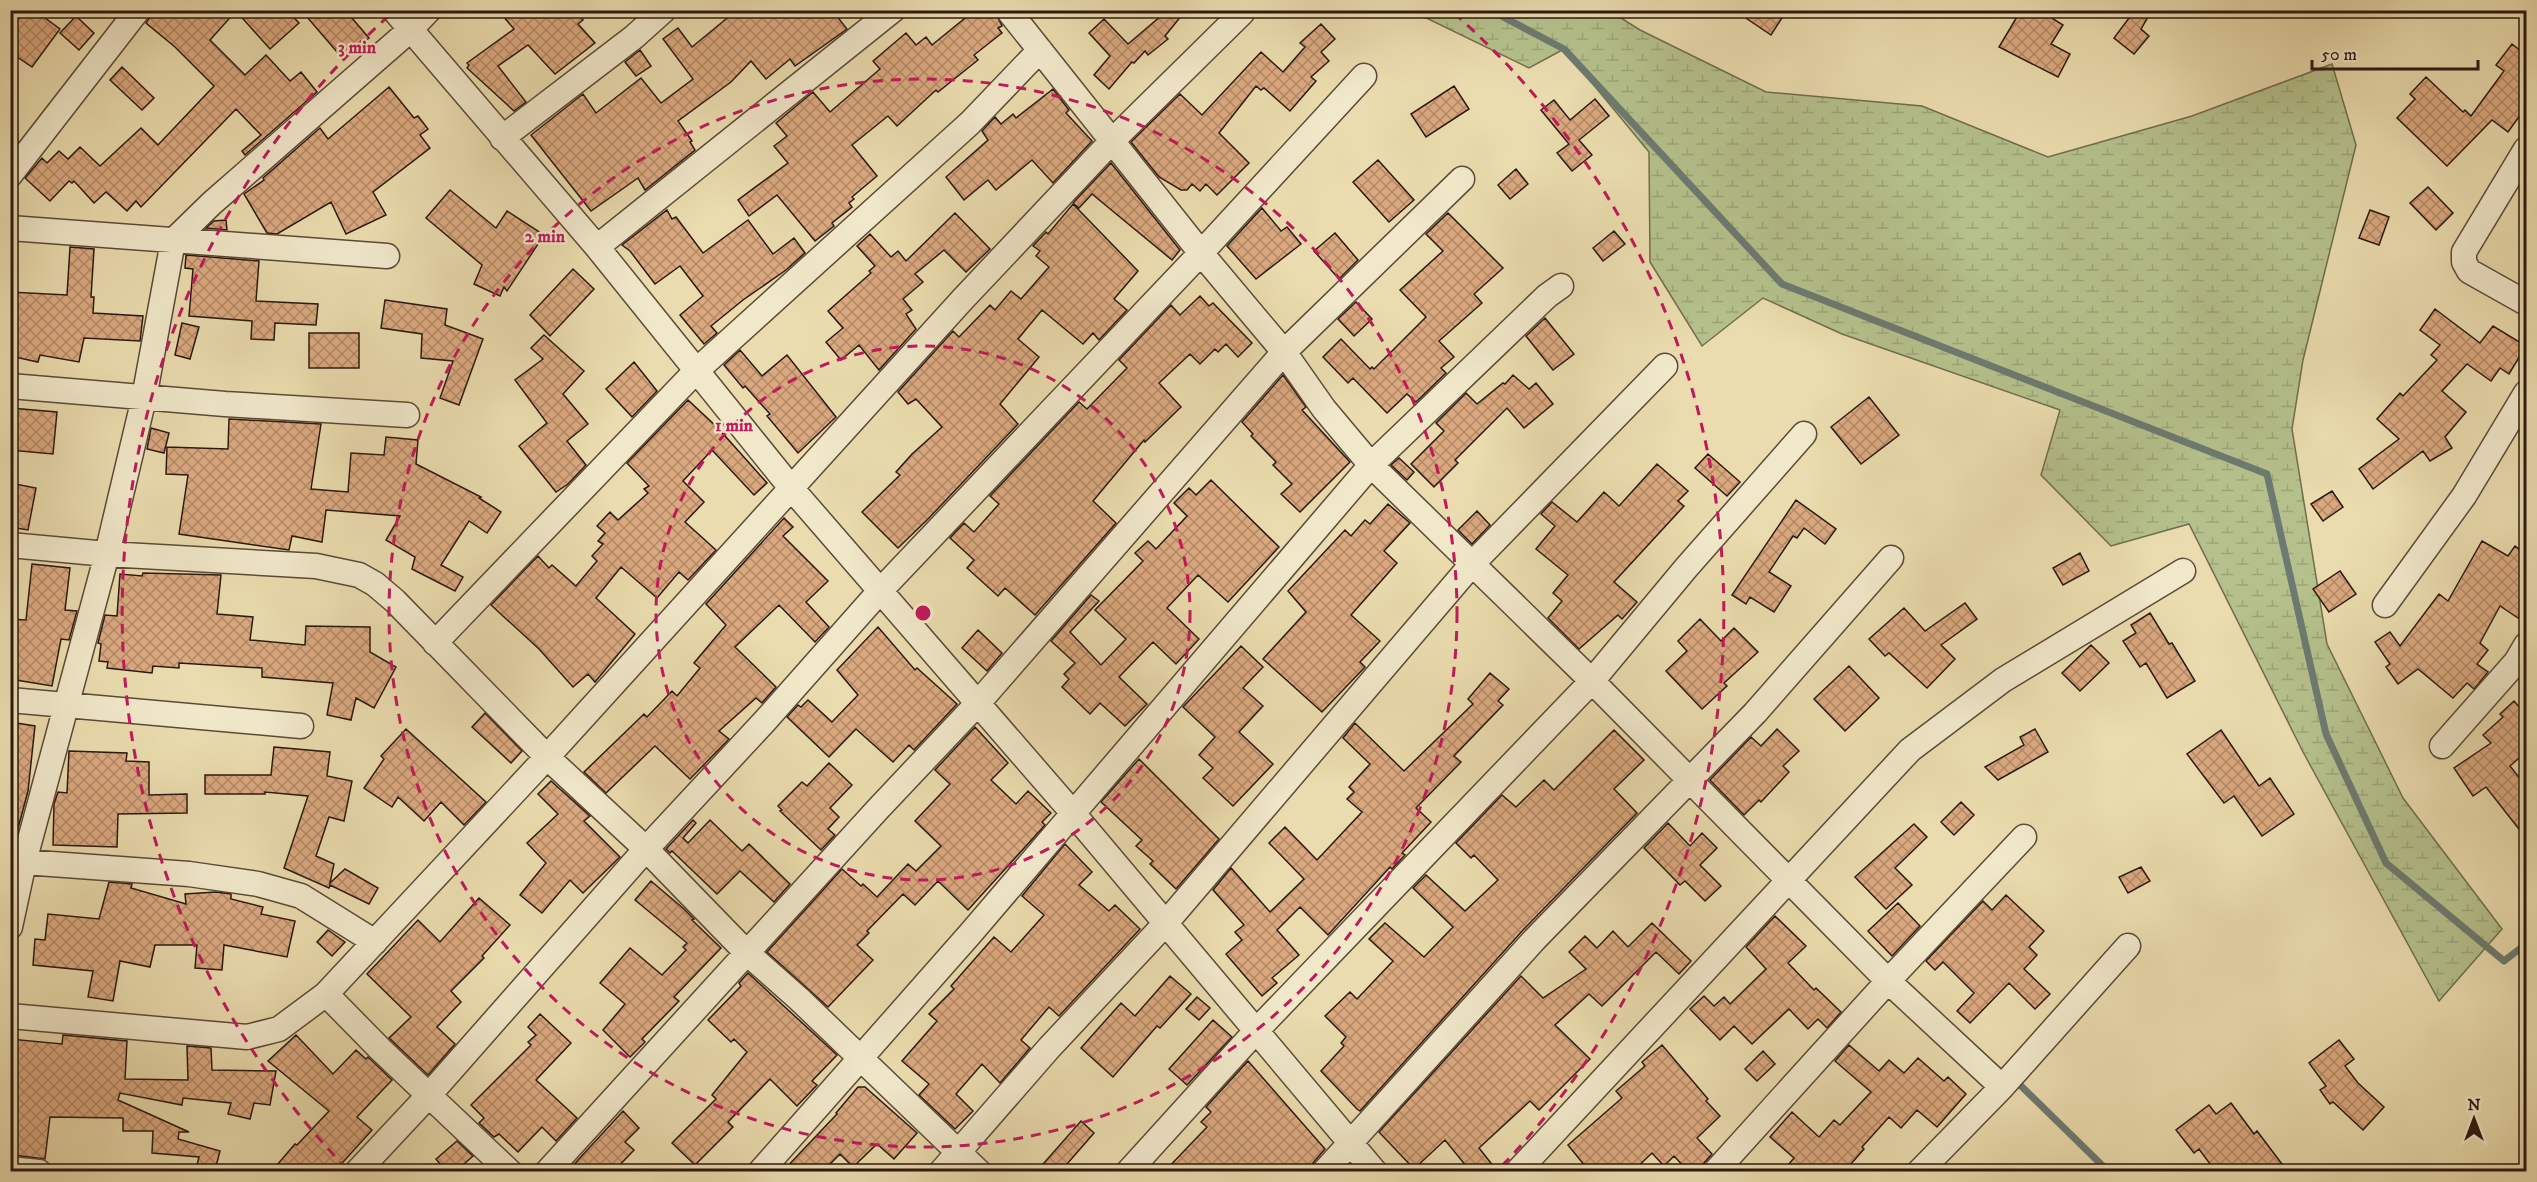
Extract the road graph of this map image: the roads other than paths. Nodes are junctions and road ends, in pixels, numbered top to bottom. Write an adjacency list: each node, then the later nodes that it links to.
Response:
1 (138, 10): 14 (street)
2 (394, 10): 8 (street)
3 (429, 10): 8 (street)
4 (664, 10): 11 (street)
5 (893, 10): 18 (street)
6 (1008, 10): 9 (street)
7 (1242, 13): 12 (street)
8 (410, 30): 11 (street); 17 (street)
9 (1040, 50): 12 (street); 25 (street)
10 (1364, 76): 19 (street)
11 (502, 138): 18 (street)
12 (1112, 141): 19 (street); 32 (street)
13 (2526, 149): 22 (street)
14 (10, 175)
15 (1462, 179): 23 (street)
16 (10, 228): 17 (street)
17 (173, 242): 20 (street); 28 (street)
18 (597, 247): 25 (street)
19 (1201, 253): 23 (street); 38 (street)
20 (387, 256)
21 (1561, 286): 31 (street)
22 (2526, 303)
23 (1284, 352): 31 (street); 44 (street)
24 (1665, 366): 36 (street)
25 (696, 371): 32 (street); 40 (street)
26 (10, 386): 28 (street)
27 (2526, 393): 39 (street)
28 (144, 398): 29 (street); 34 (street)
29 (407, 415)
30 (1803, 434): 42 (street)
31 (1371, 465): 36 (street); 50 (street)
32 (792, 489): 38 (street); 48 (street)
33 (10, 545): 34 (street)
34 (107, 554): 40 (street); 45 (street)
35 (1891, 558): 49 (street)
36 (1473, 563): 42 (street); 55 (street)
37 (2183, 571): 54 (street)
38 (880, 591): 44 (street); 52 (street)
39 (2385, 605)
40 (435, 643): 48 (street)
41 (2526, 645): 47 (street)
42 (1592, 681): 49 (street); 63 (street)
43 (10, 700): 45 (street)
44 (978, 703): 50 (street); 59 (street)
45 (66, 705): 46 (street); 53 (street)
46 (301, 726)
47 (2442, 746)
48 (547, 757): 52 (street); 57 (street)
49 (1690, 780): 54 (street); 67 (street)
50 (1072, 812): 55 (street); 64 (street)
51 (2024, 837): 60 (street)
52 (646, 849): 59 (street); 66 (street)
53 (17, 862): 56 (street); 57 (street)
54 (1789, 883): 60 (street); 80 (street)
55 (1165, 924): 63 (street); 68 (street)
56 (10, 927)
57 (375, 942): 61 (street)
58 (2128, 946): 65 (street)
59 (747, 953): 64 (street); 73 (street)
60 (1888, 981): 65 (street); 81 (street)
61 (326, 994): 62 (street); 66 (street)
62 (10, 1016)
63 (1256, 1032): 67 (street); 77 (street)
64 (860, 1058): 68 (street); 74 (street)
65 (2002, 1087): 82 (street)
66 (429, 1095): 71 (street); 72 (street)
67 (1350, 1143): 78 (street); 79 (street)
68 (958, 1152): 75 (street); 76 (street)
69 (10, 1169): 70 (street)
70 (39, 1172)
71 (357, 1172)
72 (510, 1172)
73 (547, 1172)
74 (760, 1172)
75 (940, 1172)
76 (979, 1172)
77 (1128, 1172)
78 (1324, 1172)
79 (1375, 1172)
80 (1517, 1172)
81 (1716, 1172)
82 (1919, 1172)

